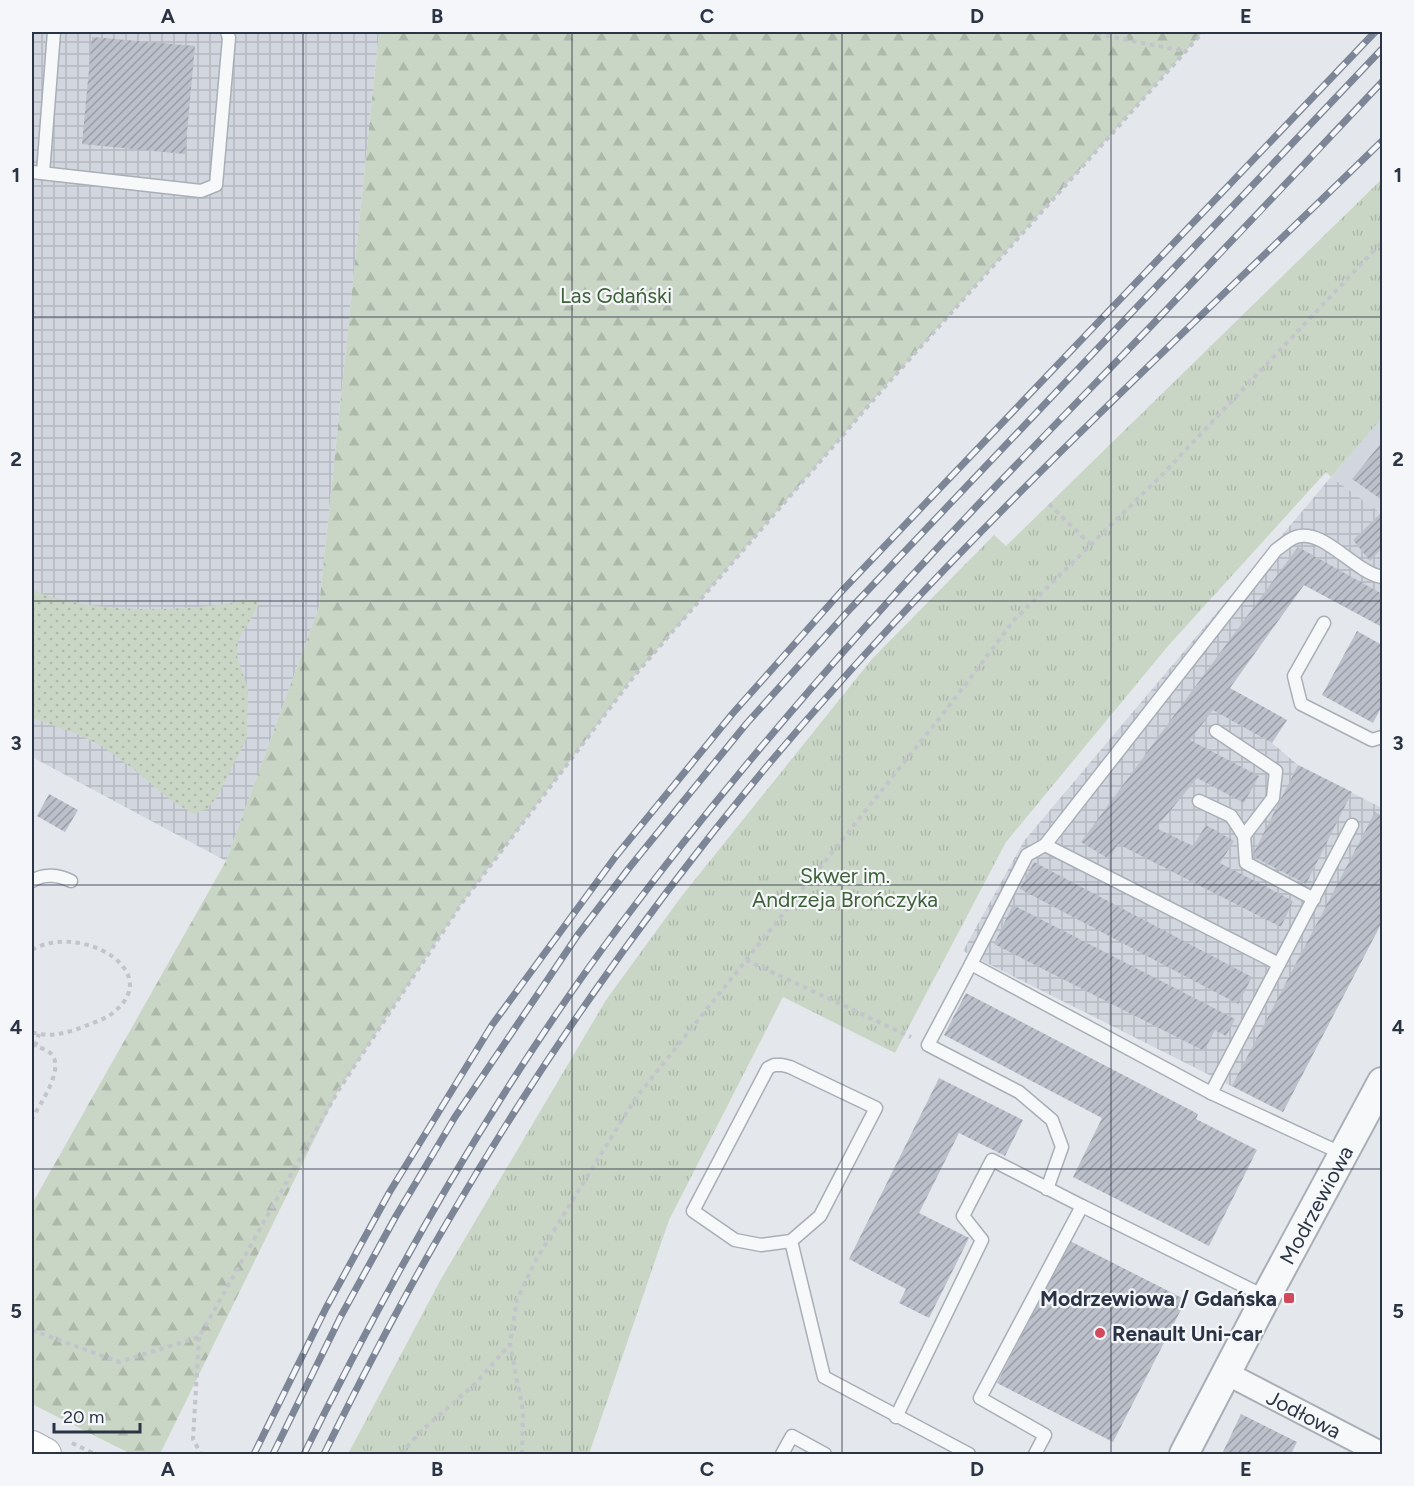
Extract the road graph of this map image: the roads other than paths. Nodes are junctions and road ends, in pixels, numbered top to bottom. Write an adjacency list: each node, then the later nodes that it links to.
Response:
1 (54, 32): 3 (lane)
2 (227, 32): 3 (lane)
3 (37, 173)
4 (1383, 577): 11 (lane)
5 (1324, 623): 7 (lane)
6 (1216, 731): 10 (lane)
7 (1383, 737)
8 (1199, 801): 10 (lane)
9 (1352, 825): 14 (lane)
10 (1244, 836): 14 (lane)
11 (1045, 845): 15 (lane); 16 (lane)
12 (32, 881): 13 (lane)
13 (71, 881)
14 (1314, 898): 16 (lane)
15 (970, 964): 18 (lane); 20 (lane)
16 (1279, 964): 18 (lane)
17 (1383, 1082): 19 (street, Modrzewiowa)
18 (1211, 1093): 19 (lane)
19 (1345, 1155): 23 (street, Modrzewiowa)
20 (1047, 1189): 21 (lane); 25 (lane)
21 (1082, 1206): 23 (lane); 32 (lane)
22 (791, 1241): 22 (lane); 25 (lane)
23 (1266, 1297): 24 (street, Modrzewiowa)
24 (1226, 1373): 27 (street, Jodłowa); 33 (street, Modrzewiowa)
25 (896, 1416): 31 (lane)
26 (32, 1448): 28 (main road)
27 (1383, 1454)
28 (45, 1455)
29 (782, 1455): 30 (lane)
30 (825, 1455)
31 (969, 1455)
32 (1035, 1455)
33 (1184, 1455)

